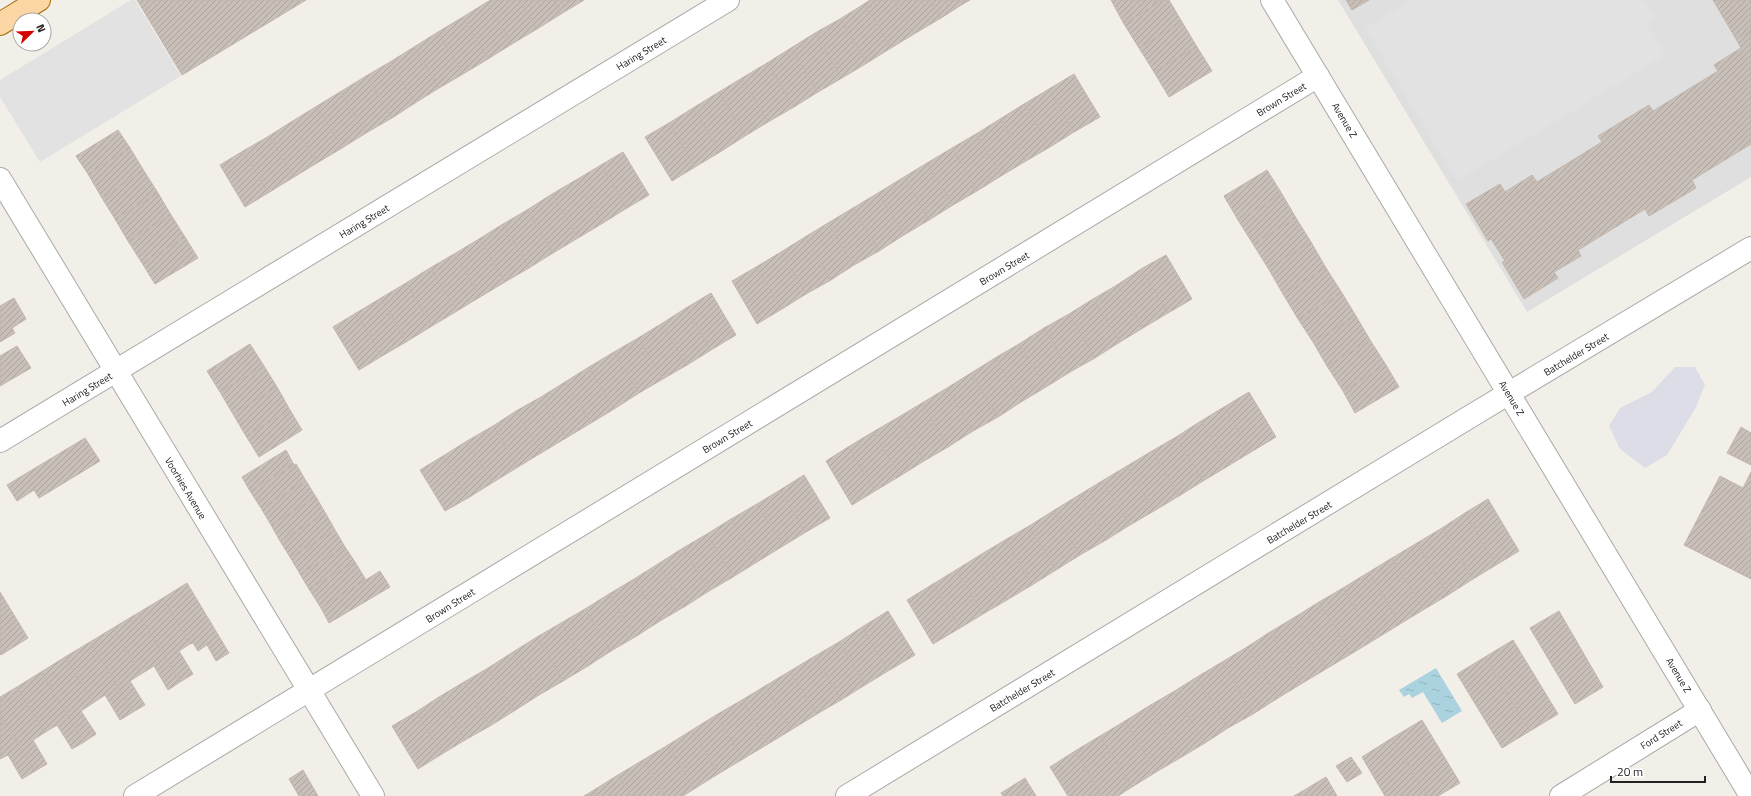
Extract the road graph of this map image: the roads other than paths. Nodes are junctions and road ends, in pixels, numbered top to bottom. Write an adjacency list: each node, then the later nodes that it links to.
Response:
1 (39, 0): 4 (main road)
2 (728, 0): 8 (street, Haring Street)
3 (1272, 0): 5 (street, Avenue Z)
4 (0, 24)
5 (1318, 76): 9 (street, Avenue Z); 11 (street, Brown Street)
6 (0, 180): 8 (street, Voorhies Avenue)
7 (1751, 248): 9 (street, Batchelder Street)
8 (116, 371): 10 (street, Haring Street); 11 (street, Voorhies Avenue)
9 (1509, 394): 12 (street, Avenue Z); 15 (street, Batchelder Street)
10 (0, 442)
11 (309, 690): 13 (street, Brown Street); 14 (street, Voorhies Avenue)
12 (1700, 710): 16 (street, Ford Street); 17 (street, Avenue Z)
13 (136, 796)
14 (373, 796)
15 (847, 796)
16 (1561, 796)
17 (1751, 796)

